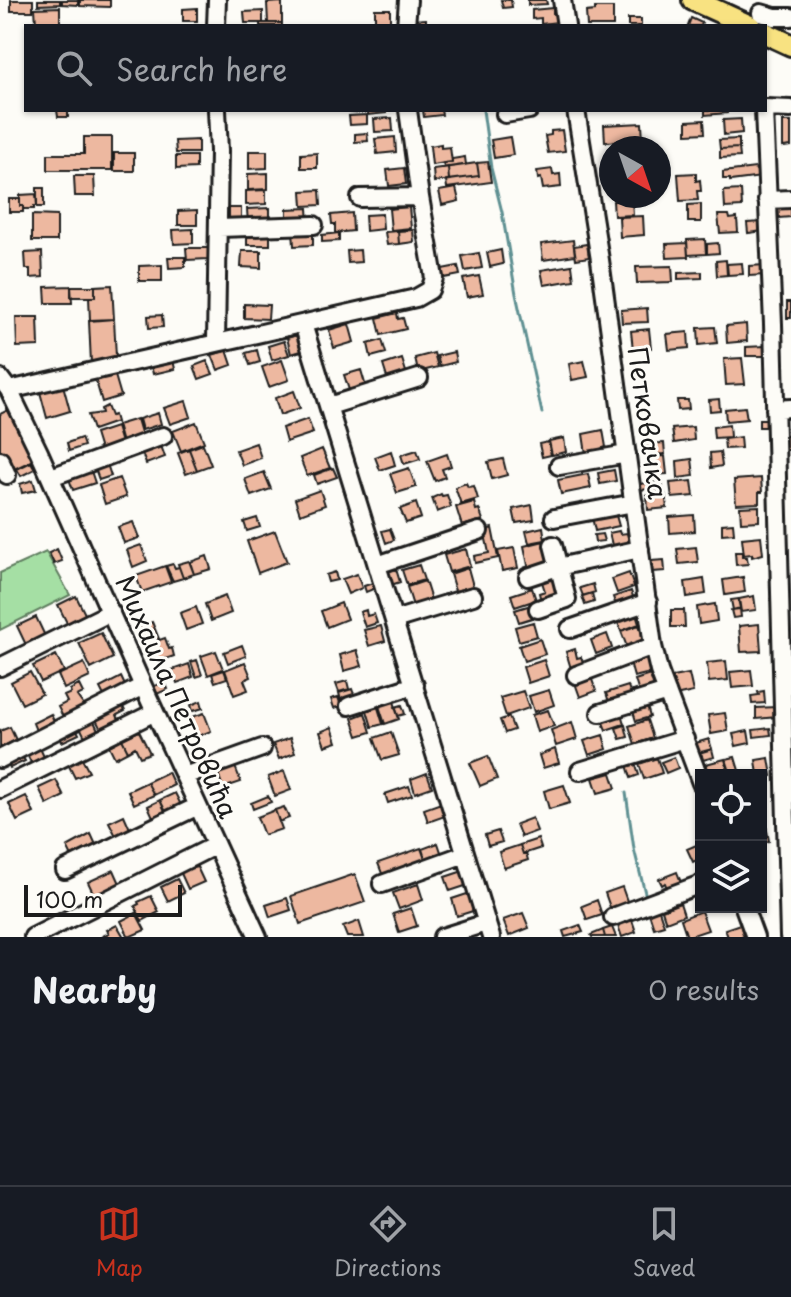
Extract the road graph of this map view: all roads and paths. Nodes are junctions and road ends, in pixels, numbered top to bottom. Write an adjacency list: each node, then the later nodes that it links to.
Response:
1 (217, 0): 7 (street)
2 (408, 0): 8 (street)
3 (562, 0): 9 (street)
4 (693, 0): 6 (main road)
5 (791, 17): 6 (street)
6 (759, 20)
7 (216, 24)
8 (406, 24)
9 (566, 24)
10 (767, 26): 11 (main road)
11 (791, 45)
12 (767, 109): 13 (street)
13 (791, 109)
14 (217, 112): 25 (street)
15 (408, 112): 20 (street)
16 (517, 112): 19 (street)
17 (576, 112): 35 (street, Петковачка)
18 (764, 112): 23 (street)
19 (505, 114)
20 (420, 197): 21 (street); 26 (street)
21 (360, 198)
22 (791, 199): 23 (street)
23 (767, 200): 27 (street)
24 (314, 225): 25 (street)
25 (219, 228): 29 (street)
26 (303, 324): 29 (street); 32 (street)
27 (773, 324): 28 (street); 33 (street)
28 (791, 324)
29 (216, 342): 31 (street)
30 (419, 378): 32 (street)
31 (4, 384): 38 (street, Михаила Петровића)
32 (329, 406): 45 (street)
33 (783, 409): 36 (street)
34 (163, 436): 38 (street)
35 (627, 454): 37 (street); 39 (street, Петковачка)
36 (784, 464): 40 (street)
37 (559, 466)
38 (51, 477): 52 (street, Михаила Петровића)
39 (634, 503): 41 (street); 44 (street, Петковачка)
40 (784, 515): 50 (street)
41 (554, 518)
42 (479, 531): 45 (street)
43 (553, 545): 46 (street)
44 (640, 549): 46 (street); 49 (street, Петковачка)
45 (377, 565): 53 (street)
46 (558, 567): 47 (street); 51 (street)
47 (528, 577)
48 (473, 596): 53 (street)
49 (648, 602): 54 (street); 55 (street, Петковачка)
50 (785, 606): 64 (street)
51 (538, 609)
52 (111, 612): 56 (street); 59 (street, Михаила Петровића)
53 (394, 620): 58 (street)
54 (570, 629)
55 (653, 646): 57 (street); 60 (street, Петковачка)
56 (0, 667)
57 (576, 675)
58 (415, 685): 61 (street); 75 (street)
59 (143, 686): 62 (street, Михаила Петровића); 67 (street)
60 (667, 692): 63 (street); 65 (street, Петковачка)
61 (349, 706)
62 (155, 712): 70 (street, Михаила Петровића); 71 (street)
63 (600, 713)
64 (788, 736): 73 (street)
65 (685, 739): 68 (street, Петковачка); 69 (street)
66 (262, 748): 70 (street)
67 (0, 759)
68 (696, 769)
69 (580, 771)
70 (184, 776): 72 (street, Михаила Петровића)
71 (0, 789)
72 (198, 806): 74 (street, Михаила Петровића); 76 (street)
73 (789, 828): 79 (street)
74 (216, 845): 83 (street); 84 (street, Михаила Петровића)
75 (465, 854): 77 (street); 82 (street)
76 (65, 870)
77 (382, 884)
78 (695, 886): 81 (street)
79 (790, 902): 87 (street)
80 (746, 913): 86 (street)
81 (613, 917)
82 (489, 930): 85 (street)
83 (33, 937)
84 (258, 937)
85 (442, 937)
86 (755, 937)
87 (789, 937)

